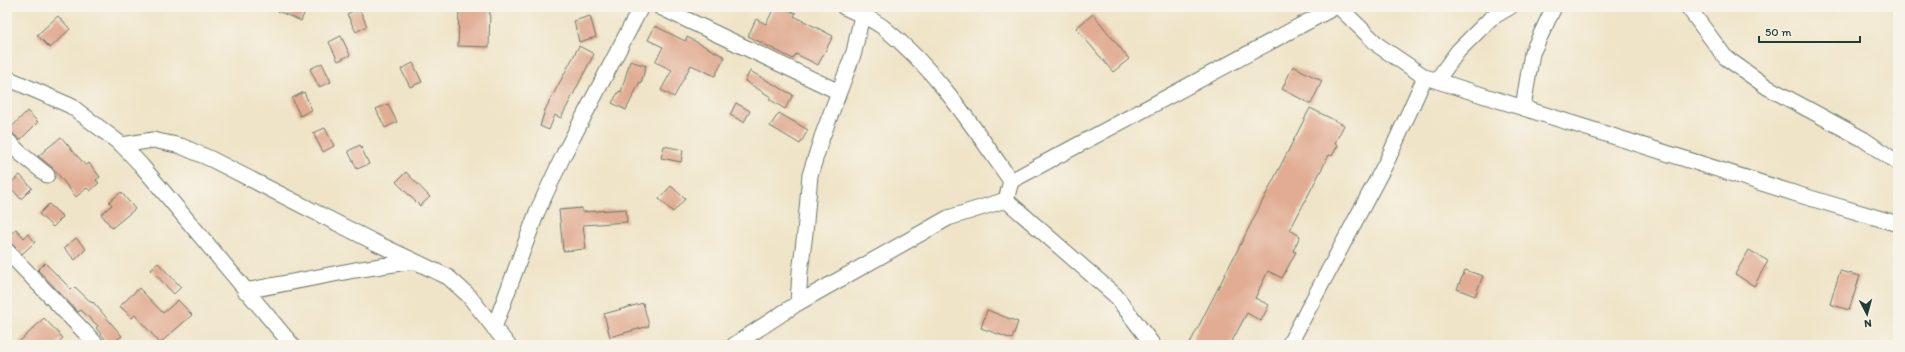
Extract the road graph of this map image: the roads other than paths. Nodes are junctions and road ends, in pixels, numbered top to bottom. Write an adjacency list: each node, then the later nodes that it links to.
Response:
1 (641, 7): 25 (street)
2 (660, 7): 12 (street)
3 (844, 7): 9 (street)
4 (1334, 7): 18 (street)
5 (1339, 7): 11 (street)
6 (1510, 7): 11 (street)
7 (1554, 7): 13 (street)
8 (1688, 7): 16 (street)
9 (861, 11): 12 (street); 18 (street)
10 (7, 78): 15 (street)
11 (1431, 79): 13 (street); 31 (street)
12 (839, 92): 24 (street)
13 (1523, 107): 20 (street)
14 (7, 140): 17 (street)
15 (122, 145): 22 (street); 23 (street)
16 (1898, 163)
17 (47, 175)
18 (1011, 181): 19 (street)
19 (1006, 200): 24 (street); 30 (street)
20 (1898, 224)
21 (7, 251): 26 (street)
22 (414, 260): 23 (street); 25 (street)
23 (245, 291): 27 (street)
24 (798, 303): 29 (street)
25 (494, 328): 28 (street)
26 (97, 345)
27 (292, 345)
28 (508, 345)
29 (734, 345)
30 (1153, 345)
31 (1289, 345)

